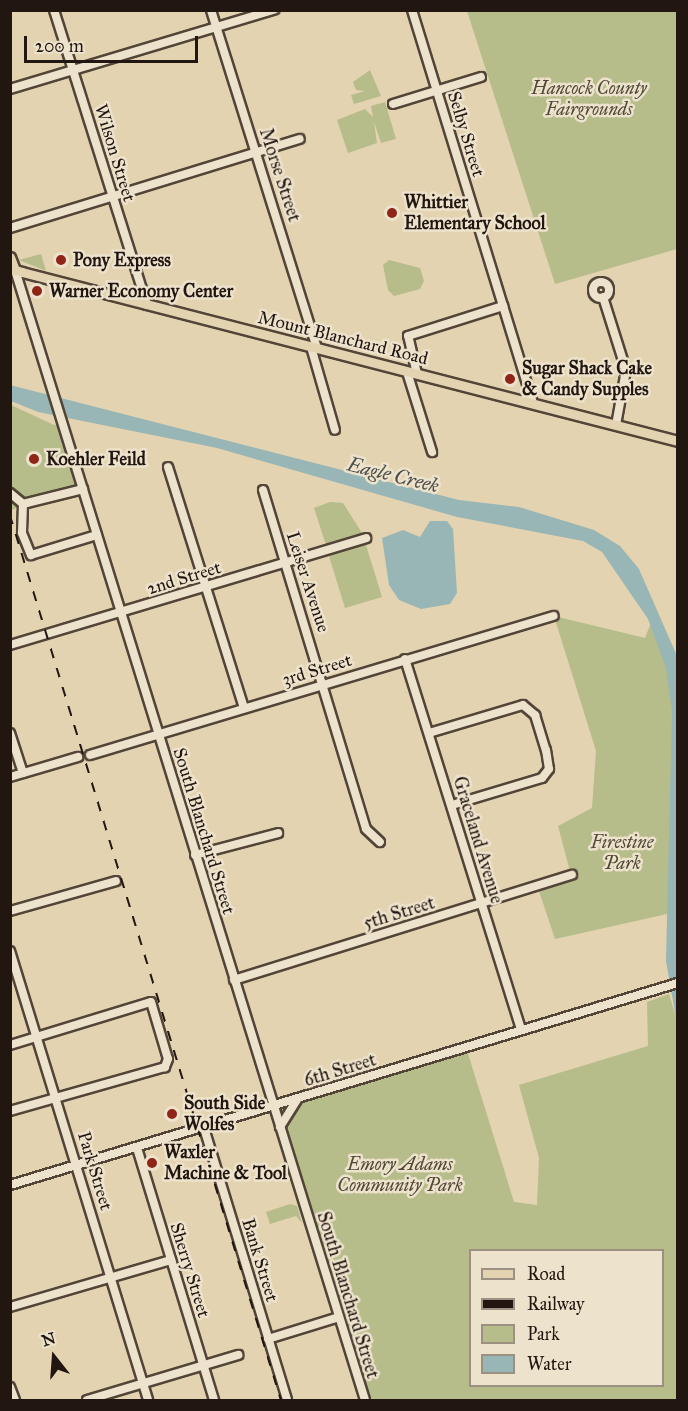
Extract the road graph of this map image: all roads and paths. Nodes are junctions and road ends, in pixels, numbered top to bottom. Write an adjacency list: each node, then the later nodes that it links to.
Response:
1 (54, 10): 6 (street, Wilson Street)
2 (211, 10): 5 (street, Morse Street)
3 (274, 10): 5 (street)
4 (412, 10): 9 (street, Selby Street)
5 (216, 27): 6 (street); 12 (street, Morse Street)
6 (73, 71): 8 (street); 13 (street, Wilson Street)
7 (481, 77): 9 (street)
8 (10, 89)
9 (436, 90): 10 (street); 19 (street, Selby Street)
10 (393, 104)
11 (300, 139): 12 (street)
12 (256, 151): 13 (street); 20 (street, Morse Street)
13 (112, 195): 14 (street); 18 (street, Wilson Street)
14 (10, 228)
15 (10, 257): 16 (main road)
16 (15, 270): 18 (main road, Mount Blanchard Road); 28 (street, South Blanchard Street)
17 (603, 297): 23 (street)
18 (147, 305): 20 (main road, Mount Blanchard Road)
19 (503, 306): 21 (street); 22 (street, Selby Street)
20 (314, 348): 21 (main road, Mount Blanchard Road); 24 (street)
21 (412, 373): 22 (main road, Mount Blanchard Road); 26 (street)
22 (533, 404): 23 (main road, Mount Blanchard Road)
23 (616, 425): 25 (main road, Mount Blanchard Road)
24 (336, 430)
25 (678, 441)
26 (432, 452)
27 (168, 467): 35 (street)
28 (82, 489): 31 (street); 32 (street, South Blanchard Street)
29 (263, 490): 34 (street, Leiser Avenue)
30 (10, 493): 31 (street)
31 (23, 504): 32 (street)
32 (97, 535): 36 (street, South Blanchard Street)
33 (366, 538): 34 (street, 2nd Street)
34 (285, 563): 35 (street, 2nd Street); 40 (street, Leiser Avenue)
35 (205, 588): 36 (street, 2nd Street); 41 (street)
36 (121, 612): 38 (street, 2nd Street); 44 (street, South Blanchard Street)
37 (554, 616): 39 (street, 3rd Street)
38 (10, 645)
39 (405, 659): 40 (street, 3rd Street); 42 (street, Graceland Avenue)
40 (324, 684): 41 (street, 3rd Street); 51 (street, Leiser Avenue)
41 (244, 708): 44 (street, 3rd Street)
42 (429, 733): 49 (street, Graceland Avenue); 49 (street)
43 (10, 734): 47 (street)
44 (158, 734): 45 (street, 3rd Street); 52 (street, South Blanchard Street)
45 (90, 755)
46 (78, 757): 47 (street)
47 (23, 773): 48 (street)
48 (10, 777)
49 (452, 805): 55 (street, Graceland Avenue)
50 (278, 833): 52 (street)
51 (380, 842)
52 (195, 855): 59 (street, South Blanchard Street)
53 (572, 875): 55 (street, 5th Street)
54 (116, 881): 56 (street)
55 (482, 903): 59 (street, 5th Street); 61 (street, Graceland Avenue)
56 (10, 911)
57 (10, 951): 58 (street, Park Street)
58 (14, 976): 62 (street, Park Street)
59 (234, 980): 66 (street, South Blanchard Street)
60 (678, 983): 61 (street, 6th Street)
61 (520, 1030): 65 (street, 6th Street)
62 (37, 1037): 63 (street); 64 (street, Park Street); 64 (street)
63 (10, 1045)
64 (57, 1098): 67 (street); 71 (street, Park Street)
65 (298, 1099): 66 (street, 6th Street); 69 (street)
66 (273, 1107): 68 (street, 6th Street); 69 (street, South Blanchard Street)
67 (10, 1111)
68 (204, 1128): 70 (street, 6th Street); 77 (street, Bank Street)
69 (280, 1129): 76 (street, South Blanchard Street)
70 (137, 1148): 71 (street, 6th Street); 73 (street, Sherry Street)
71 (78, 1166): 72 (street, 6th Street); 74 (street, Park Street)
72 (10, 1185)
73 (171, 1260): 74 (street); 79 (street, Sherry Street)
74 (111, 1277): 75 (street); 80 (street, Park Street)
75 (10, 1307)
76 (339, 1317): 77 (street); 87 (street, South Blanchard Street)
77 (268, 1339): 86 (street, Bank Street)
78 (238, 1355): 79 (street)
79 (204, 1366): 80 (street); 85 (street, Sherry Street)
80 (143, 1384): 83 (street); 84 (street, Park Street)
81 (10, 1387): 82 (street)
82 (15, 1401)
83 (87, 1401)
84 (148, 1401)
85 (214, 1401)
86 (288, 1401)
87 (365, 1401)

